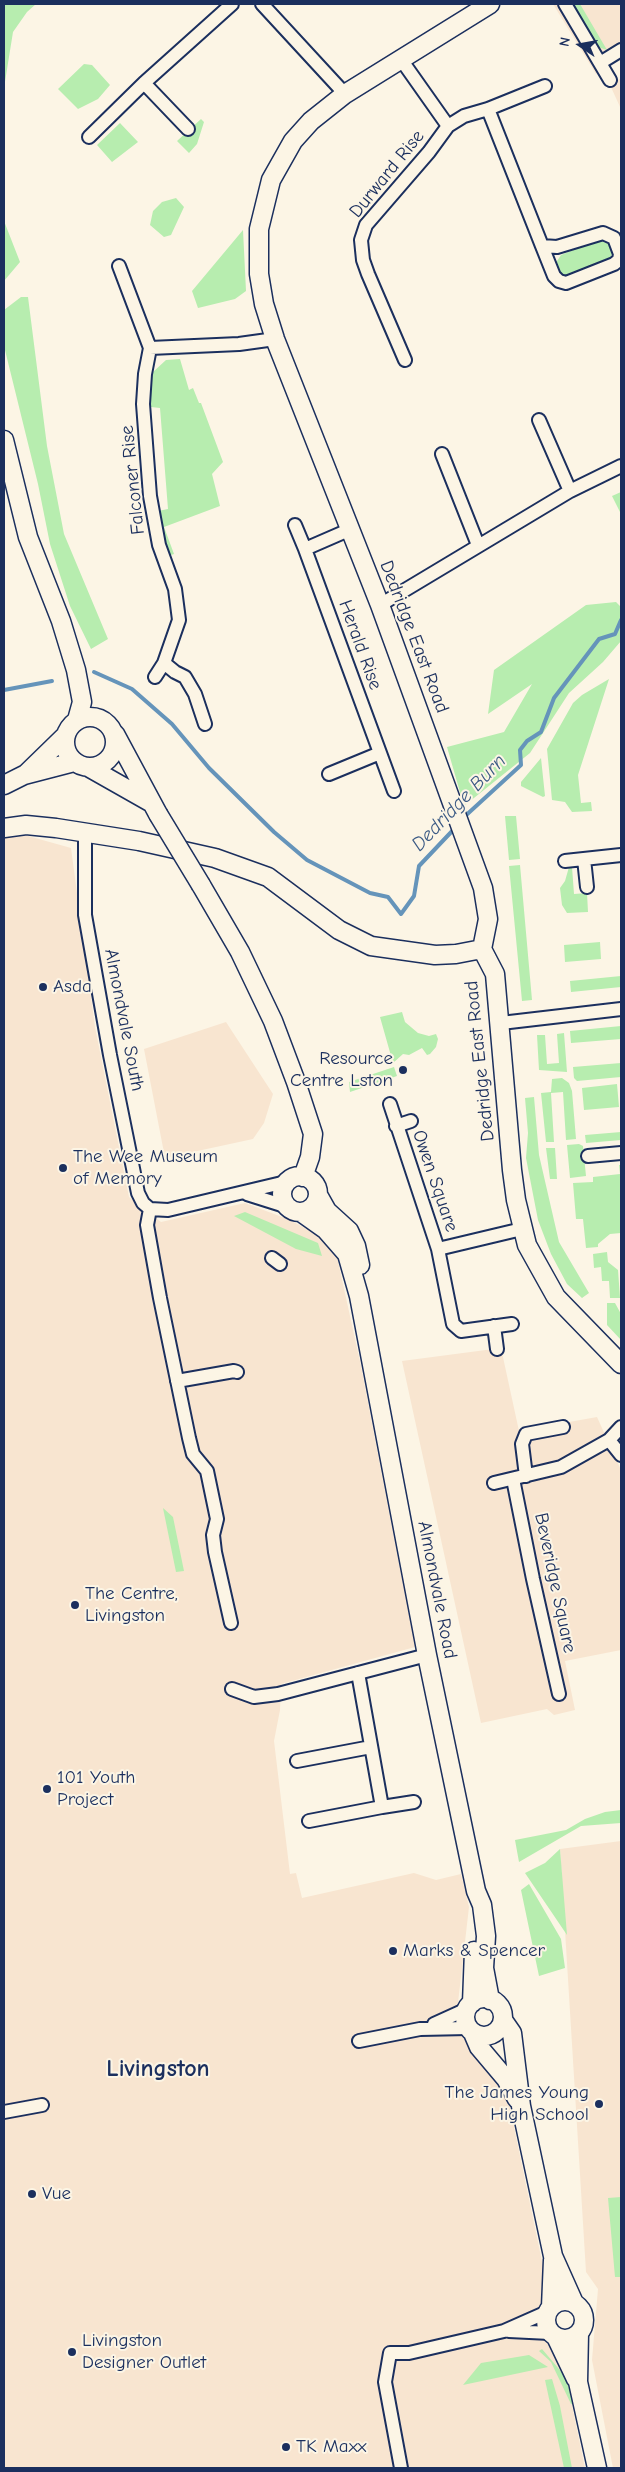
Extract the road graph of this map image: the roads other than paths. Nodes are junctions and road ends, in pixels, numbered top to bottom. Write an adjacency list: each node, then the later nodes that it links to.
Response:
1 (232, 4): 9 (street)
2 (262, 4): 11 (street)
3 (490, 4): 6 (street, Dedridge East Road)
4 (565, 4): 7 (street)
5 (621, 50): 7 (street)
6 (400, 58): 11 (street, Dedridge East Road); 13 (street, Durward Rise)
7 (600, 63): 8 (street)
8 (610, 80)
9 (144, 83): 14 (street); 15 (street)
10 (545, 86): 12 (street, Durward Rise)
11 (345, 94): 18 (street, Dedridge East Road)
12 (488, 109): 13 (street, Durward Rise); 16 (street)
13 (448, 126): 20 (street, Durward Rise)
14 (188, 129)
15 (89, 137)
16 (542, 246): 16 (street)
17 (119, 266): 19 (street)
18 (275, 339): 19 (street); 27 (street, Dedridge East Road)
19 (150, 348): 31 (street, Falconer Rise)
20 (405, 360)
21 (539, 420): 25 (street)
22 (4, 440): 33 (street)
23 (442, 454): 28 (street)
24 (621, 466): 25 (street)
25 (570, 490): 28 (street)
26 (296, 525): 29 (street, Herald Rise)
27 (350, 529): 29 (street); 30 (street, Dedridge East Road)
28 (478, 545): 30 (street)
29 (305, 549): 37 (street, Herald Rise)
30 (380, 605): 50 (street, Dedridge East Road)
31 (164, 663): 32 (street, Falconer Rise); 34 (street)
32 (155, 677)
33 (77, 720): 35 (street); 36 (street)
34 (205, 724)
35 (115, 734): 38 (street); 43 (street)
36 (65, 736): 38 (street); 40 (street)
37 (380, 753): 39 (street); 42 (street, Herald Rise)
38 (82, 765): 40 (street); 43 (street)
39 (329, 774)
40 (24, 776): 41 (street)
41 (4, 784)
42 (394, 791)
43 (154, 808): 58 (street, bridge)
44 (4, 828): 45 (street)
45 (85, 833): 50 (street); 63 (street, Almondvale South)
46 (621, 855): 47 (street)
47 (584, 859): 48 (street); 49 (street)
48 (565, 861)
49 (586, 888)
50 (482, 949): 52 (street, Dedridge East Road)
51 (621, 1009): 52 (street)
52 (501, 1022): 65 (street, Dedridge East Road)
53 (390, 1104): 55 (street, Owen Square)
54 (411, 1121): 55 (street, Owen Square)
55 (396, 1126): 66 (street, Owen Square)
56 (621, 1153): 57 (street)
57 (588, 1156)
58 (303, 1177): 59 (street); 61 (street)
59 (286, 1182): 60 (street); 62 (street)
60 (245, 1194): 62 (street); 63 (street)
61 (318, 1195): 64 (street); 67 (street, Almondvale Road)
62 (285, 1206): 64 (street)
63 (150, 1210): 71 (street)
64 (302, 1212): 67 (street, Almondvale Road)
65 (522, 1229): 66 (street, Owen Square); 69 (street, Dedridge East Road)
66 (438, 1249): 68 (street, Owen Square)
67 (359, 1296): 80 (street, Almondvale Road)
68 (497, 1350)
69 (621, 1364)
70 (238, 1372): 71 (street)
71 (177, 1381): 79 (street)
72 (563, 1427): 76 (street)
73 (621, 1428): 74 (street)
74 (609, 1440): 75 (street); 76 (street)
75 (621, 1455)
76 (526, 1476): 77 (street)
77 (513, 1480): 78 (street); 83 (street, Beveridge Square)
78 (494, 1483)
79 (230, 1623)
80 (427, 1655): 81 (street); 89 (street, Almondvale Road)
81 (358, 1673): 82 (street); 84 (street)
82 (232, 1689)
83 (559, 1694)
84 (371, 1747): 85 (street); 87 (street)
85 (297, 1761)
86 (414, 1802): 87 (street)
87 (382, 1807): 88 (street)
88 (309, 1821)
89 (476, 1891): 90 (street, Almondvale Road); 91 (street, Almondvale Road)
90 (490, 2000): 91 (street); 92 (street)
91 (469, 2006): 93 (street); 94 (street)
92 (503, 2020): 94 (street); 97 (street)
93 (420, 2029): 94 (street); 95 (street)
94 (471, 2031): 97 (street)
95 (359, 2041)
96 (42, 2104): 98 (street)
97 (521, 2106): 99 (street)
98 (4, 2112)
99 (553, 2256): 100 (street); 101 (street)
100 (574, 2303): 101 (street); 103 (street)
101 (549, 2309): 102 (street); 104 (street)
102 (504, 2331): 104 (street); 107 (street)
103 (579, 2333): 104 (street); 105 (street)
104 (553, 2335): 105 (street)
105 (578, 2382): 106 (street)
106 (596, 2464)
107 (401, 2468)

